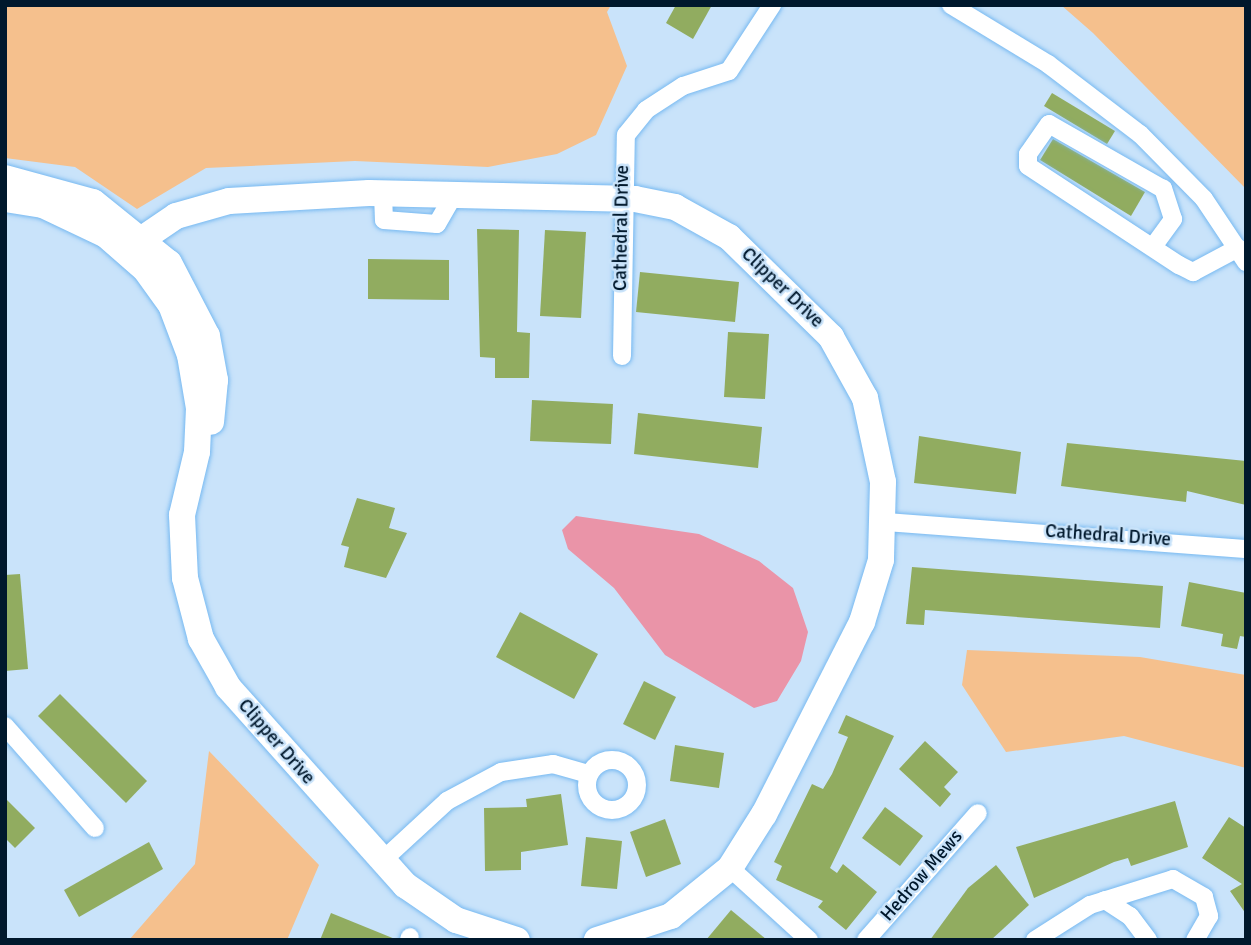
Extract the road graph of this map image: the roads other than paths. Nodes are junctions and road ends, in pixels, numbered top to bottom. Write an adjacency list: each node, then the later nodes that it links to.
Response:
1 (772, 5): 4 (street, Cathedral Drive)
2 (951, 5): 8 (street)
3 (5, 178): 6 (street, Clipper Drive)
4 (621, 197): 6 (street, Clipper Drive); 9 (street, Cathedral Drive); 10 (street, Clipper Drive)
5 (5, 199): 6 (street, Clipper Drive)
6 (134, 243): 16 (street, Clipper Drive)
7 (1154, 244): 7 (street); 8 (street)
8 (1242, 255)
9 (622, 356)
10 (885, 522): 11 (street, Cathedral Drive); 17 (street, Clipper Drive)
11 (1246, 549)
12 (5, 726): 15 (street)
13 (589, 774): 16 (street)
14 (978, 813): 23 (street, Hedrow Mews)
15 (95, 828)
16 (383, 861): 19 (street, Clipper Drive)
17 (730, 868): 21 (street, Clipper Drive); 22 (street)
18 (1105, 900): 24 (street); 25 (street); 26 (street)
19 (465, 932): 20 (street, Clipper Drive)
20 (517, 940)
21 (597, 940)
22 (809, 940)
23 (866, 940)
24 (1035, 940)
25 (1148, 940)
26 (1195, 940)

